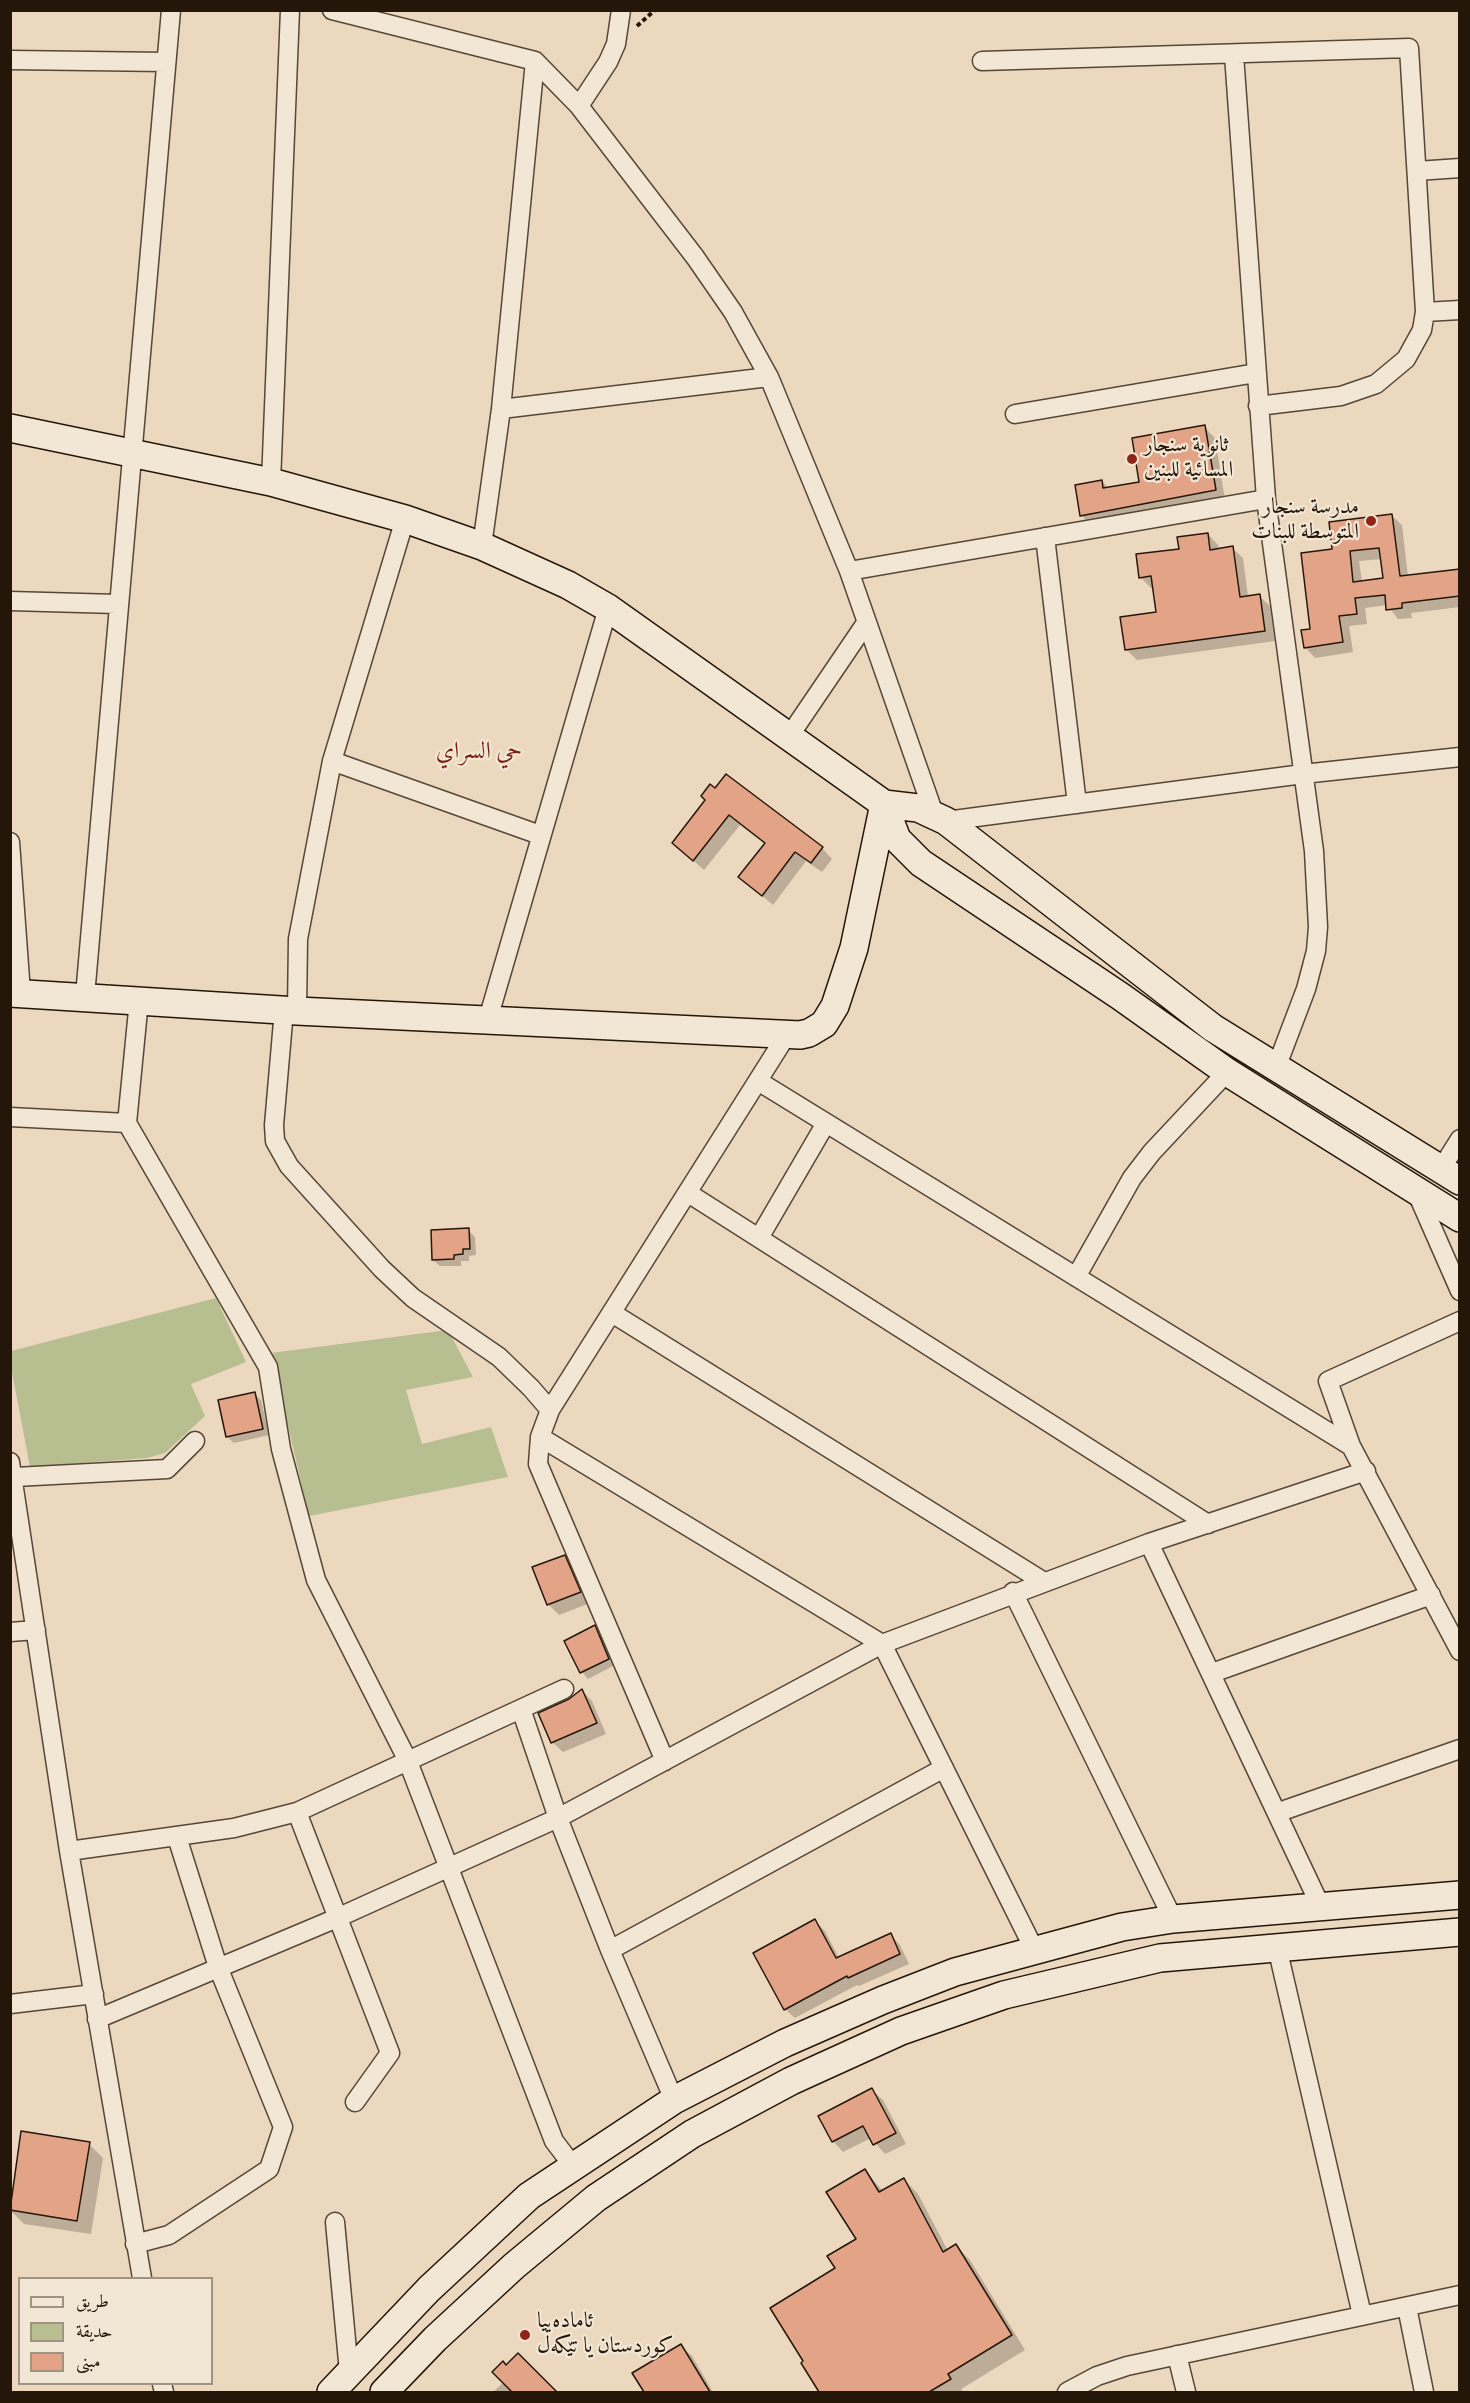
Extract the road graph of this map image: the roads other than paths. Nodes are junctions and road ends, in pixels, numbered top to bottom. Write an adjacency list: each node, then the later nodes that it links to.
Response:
1 (171, 10): 9 (street)
2 (290, 10): 22 (street)
3 (332, 10): 7 (street)
4 (621, 10): 10 (street)
5 (1234, 55): 8 (street); 12 (street); 15 (street)
6 (10, 60): 9 (street)
7 (535, 61): 10 (street); 18 (street)
8 (982, 61)
9 (166, 62): 21 (street)
10 (579, 106): 16 (street)
11 (1460, 168): 12 (street)
12 (1417, 171): 14 (street)
13 (1460, 310): 14 (street)
14 (1425, 312): 17 (street)
15 (1256, 374): 17 (street); 19 (street)
16 (769, 377): 18 (street); 27 (street)
17 (1258, 406): 23 (street)
18 (501, 410): 26 (street)
19 (1016, 414)
20 (10, 428): 21 (street)
21 (133, 452): 22 (street); 29 (street)
22 (271, 482): 24 (street)
23 (1266, 499): 25 (street); 35 (street)
24 (405, 519): 26 (street); 34 (street)
25 (1045, 537): 27 (street); 37 (street)
26 (482, 546): 30 (street)
27 (849, 571): 31 (street)
28 (10, 602): 29 (street)
29 (117, 604): 43 (street)
30 (608, 608): 32 (street); 39 (street)
31 (866, 623): 32 (street); 38 (street)
32 (790, 735): 36 (street)
33 (1460, 757): 35 (street)
34 (332, 761): 39 (street); 45 (street)
35 (1303, 774): 37 (street); 48 (street)
36 (884, 804): 38 (street); 41 (street); 47 (street)
37 (1077, 804): 38 (street)
38 (940, 818): 41 (street); 48 (street)
39 (540, 835): 46 (street)
40 (10, 842): 42 (street)
41 (909, 853): 49 (street)
42 (16, 993): 43 (street)
43 (85, 996): 44 (street)
44 (139, 1000): 45 (street); 52 (street)
45 (290, 1011): 46 (street); 64 (street)
46 (488, 1019): 47 (street)
47 (786, 1036): 50 (street)
48 (1276, 1068): 55 (street)
49 (1227, 1072): 56 (street); 60 (street)
50 (758, 1081): 53 (street); 57 (street)
51 (10, 1117): 52 (street)
52 (127, 1123): 84 (street)
53 (826, 1123): 59 (street); 60 (street)
54 (1460, 1139): 55 (street)
55 (1450, 1175)
56 (1416, 1191): 58 (street); 61 (street)
57 (687, 1193): 59 (street); 62 (street)
58 (1460, 1218)
59 (759, 1238): 70 (street)
60 (1076, 1277): 67 (street)
61 (1460, 1292)
62 (612, 1313): 64 (street); 73 (street)
63 (1460, 1321): 67 (street)
64 (550, 1410): 65 (street)
65 (540, 1437): 78 (street); 85 (street)
66 (195, 1441): 68 (street)
67 (1351, 1446): 69 (street)
68 (13, 1469): 72 (street)
69 (1365, 1471): 70 (street); 75 (street)
70 (1208, 1524): 71 (street)
71 (1149, 1543): 73 (street); 80 (street)
72 (17, 1544): 76 (street)
73 (1044, 1582): 74 (street)
74 (1013, 1592): 78 (street); 96 (street)
75 (1431, 1595): 79 (street); 80 (street)
76 (36, 1630): 77 (street); 91 (street)
77 (10, 1632)
78 (882, 1644): 85 (street); 86 (street)
79 (1460, 1650)
80 (1212, 1673): 88 (street)
81 (564, 1689): 82 (street)
82 (521, 1709): 84 (street); 89 (street)
83 (1460, 1749): 88 (street)
84 (407, 1759): 87 (street); 92 (street)
85 (665, 1761): 89 (street)
86 (944, 1768): 99 (street); 100 (street)
87 (297, 1812): 90 (street); 95 (street)
88 (1279, 1812): 94 (street)
89 (558, 1818): 92 (street); 100 (street)
90 (177, 1837): 91 (street); 101 (street)
91 (69, 1851): 102 (street)
92 (450, 1867): 95 (street); 107 (street)
93 (1460, 1895): 94 (street)
94 (1321, 1906): 96 (street)
95 (337, 1918): 101 (street); 106 (street)
96 (1173, 1919): 99 (street)
97 (1460, 1932): 98 (street)
98 (1276, 1947): 108 (street); 114 (street)
99 (1034, 1949): 105 (street)
100 (610, 1950): 105 (street)
101 (218, 1967): 104 (street); 110 (street)
102 (94, 1994): 103 (street); 104 (street)
103 (10, 2004)
104 (97, 2019): 110 (street)
105 (674, 2100): 107 (street)
106 (355, 2102)
107 (573, 2166): 108 (street); 116 (street)
108 (596, 2198): 118 (street)
109 (335, 2222): 116 (street)
110 (135, 2244): 111 (street)
111 (142, 2277)
112 (1460, 2295): 113 (street)
113 (1407, 2307): 114 (street); 121 (street)
114 (1362, 2315): 115 (street)
115 (1177, 2355): 119 (street); 120 (street)
116 (349, 2372): 117 (street)
117 (331, 2392)
118 (384, 2392)
119 (1068, 2392)
120 (1186, 2392)
121 (1424, 2392)

